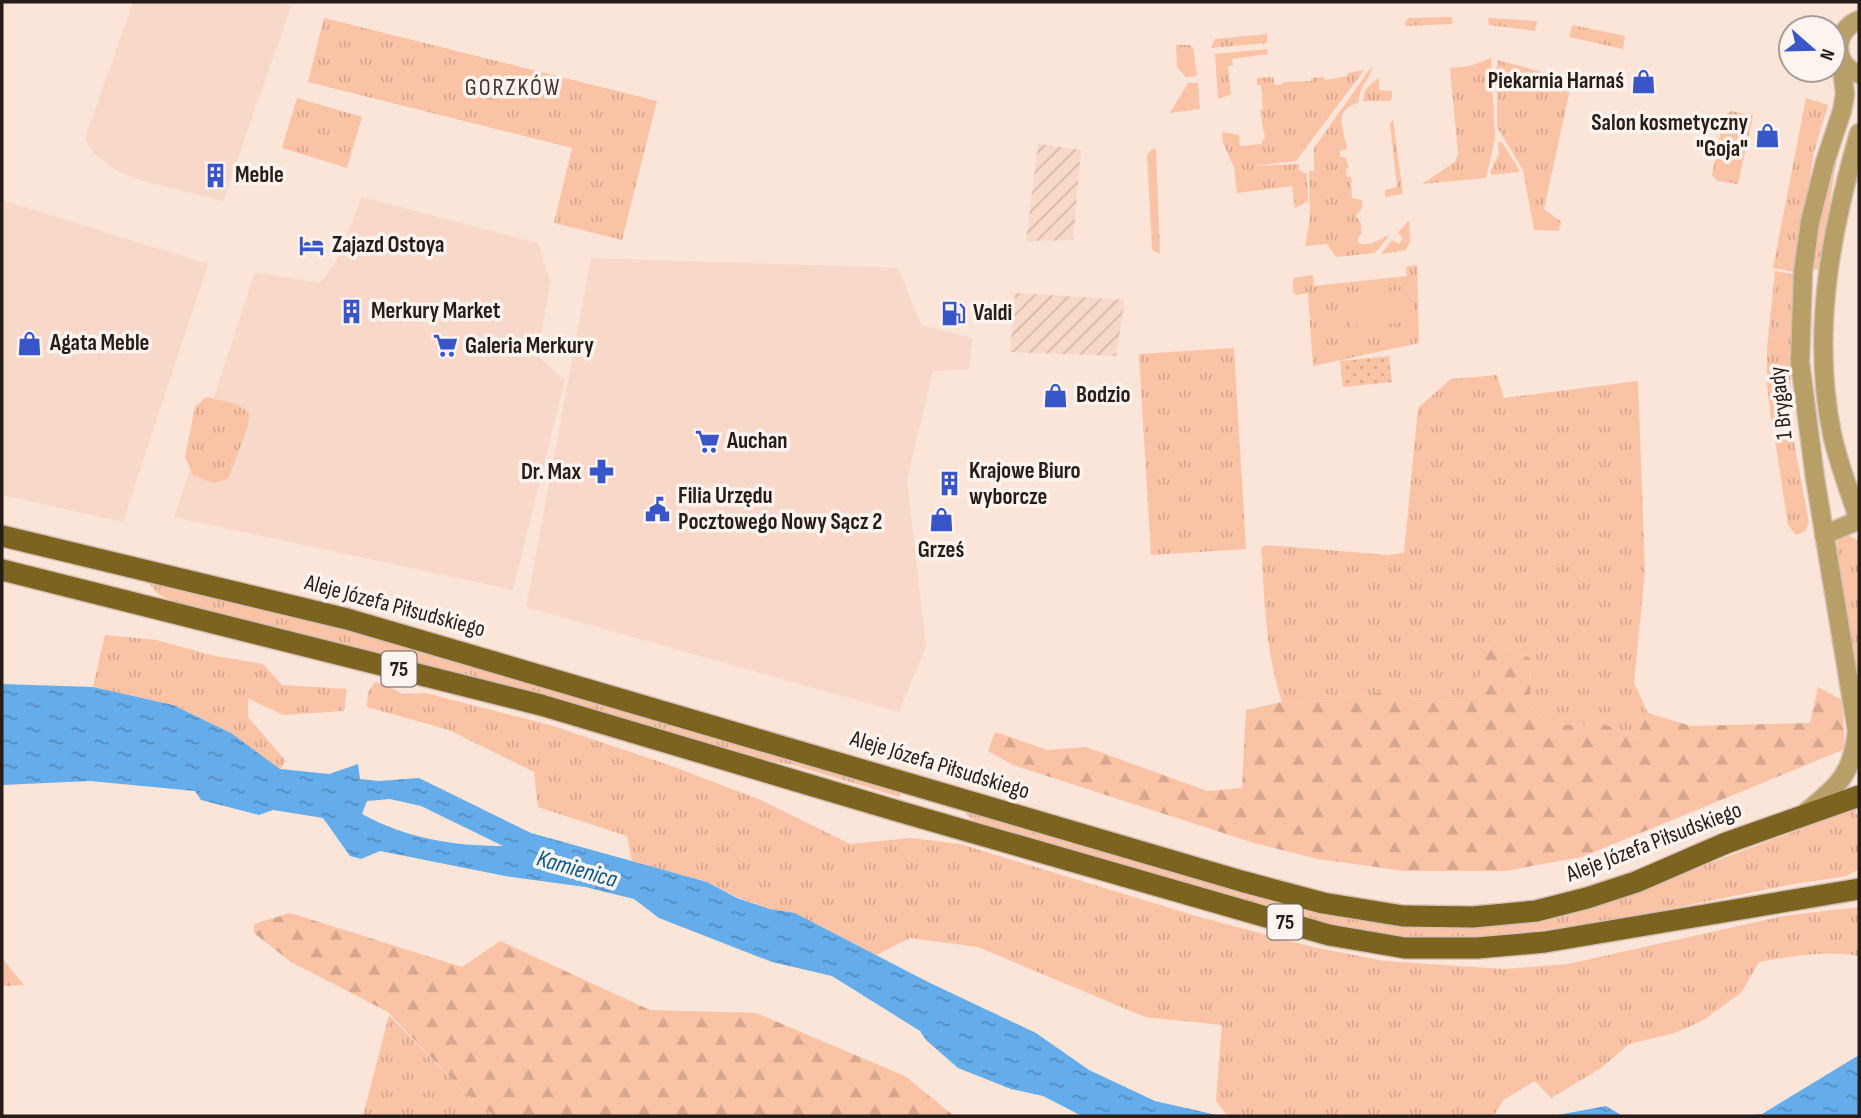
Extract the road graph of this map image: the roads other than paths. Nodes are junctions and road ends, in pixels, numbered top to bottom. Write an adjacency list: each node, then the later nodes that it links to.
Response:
1 (1844, 84): 4 (street, 1 Brygady)
2 (1859, 132): 3 (street, 1 Brygady)
3 (1859, 521): 4 (street)
4 (1824, 535): 7 (street, 1 Brygady)
5 (2, 536): 9 (main road, Aleje Józefa Piłsudskiego / 75)
6 (2, 570): 10 (main road, 75)
7 (1858, 737): 9 (street)
8 (1859, 796): 9 (main road, Aleje Józefa Piłsudskiego / 75)
9 (1804, 814)
10 (1859, 889)

